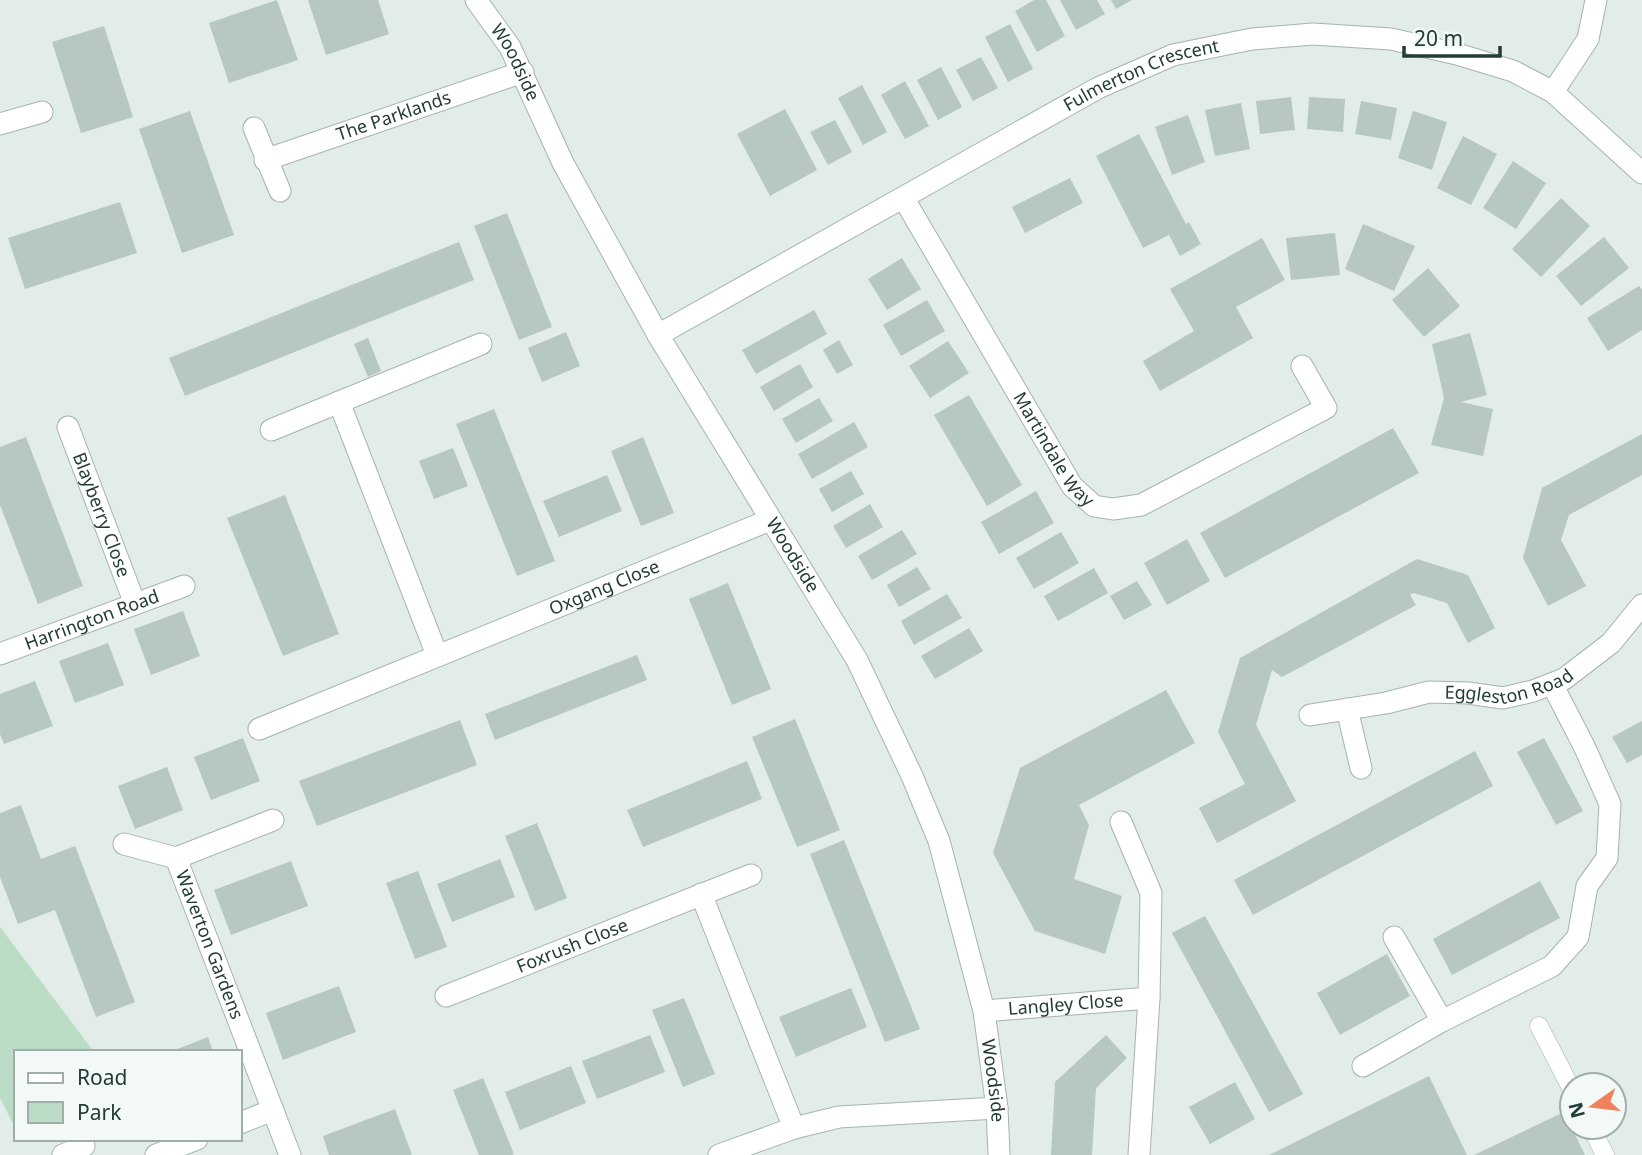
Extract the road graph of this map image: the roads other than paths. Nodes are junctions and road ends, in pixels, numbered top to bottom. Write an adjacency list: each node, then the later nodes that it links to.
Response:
1 (476, 0): 3 (street, Woodside)
2 (1596, 0): 4 (street)
3 (523, 72): 8 (street, The Parklands); 12 (street, Woodside)
4 (1553, 92): 9 (street, Fulmerton Crescent); 11 (street, Fulmerton Crescent)
5 (42, 112): 6 (street)
6 (0, 124)
7 (254, 128): 8 (street)
8 (265, 160): 10 (street)
9 (1642, 173)
10 (280, 191)
11 (904, 199): 12 (street, Fulmerton Crescent); 14 (street, Martindale Way)
12 (658, 335): 18 (street, Woodside)
13 (481, 344): 15 (street)
14 (1302, 366)
15 (339, 402): 17 (street); 23 (street)
16 (68, 428): 20 (street, Blayberry Close)
17 (271, 430)
18 (770, 520): 23 (street, Oxgang Close); 38 (street, Woodside)
19 (184, 586): 20 (street, Harrington Road)
20 (135, 604): 22 (street, Harrington Road)
21 (1642, 605): 24 (street, Eggleston Road)
22 (0, 654)
23 (438, 655): 27 (street, Oxgang Close)
24 (1552, 684): 25 (street, Eggleston Road); 39 (street)
25 (1347, 709): 26 (street, Eggleston Road); 28 (street)
26 (1310, 715)
27 (259, 729)
28 (1362, 768)
29 (273, 820): 32 (street, Waverton Gardens)
30 (1121, 822): 37 (street, Langley Close)
31 (124, 844): 32 (street, Waverton Gardens)
32 (176, 858): 44 (street, Waverton Gardens)
33 (751, 875): 34 (street, Foxrush Close)
34 (701, 894): 36 (street, Foxrush Close); 46 (street)
35 (1394, 937): 39 (street)
36 (446, 996)
37 (1149, 998): 38 (street, Langley Close); 54 (street, Langley Close)
38 (984, 1011): 43 (street, Woodside)
39 (1442, 1021): 41 (street)
40 (1539, 1026): 42 (lane)
41 (1363, 1066)
42 (1562, 1071)
43 (997, 1108): 46 (street); 53 (street, Woodside)
44 (273, 1110): 45 (street); 51 (street, Waverton Gardens)
45 (242, 1122)
46 (794, 1128): 52 (street)
47 (192, 1141): 50 (street)
48 (84, 1147): 49 (street)
49 (63, 1155)
50 (156, 1155)
51 (290, 1155)
52 (719, 1155)
53 (999, 1155)
54 (1139, 1155)

